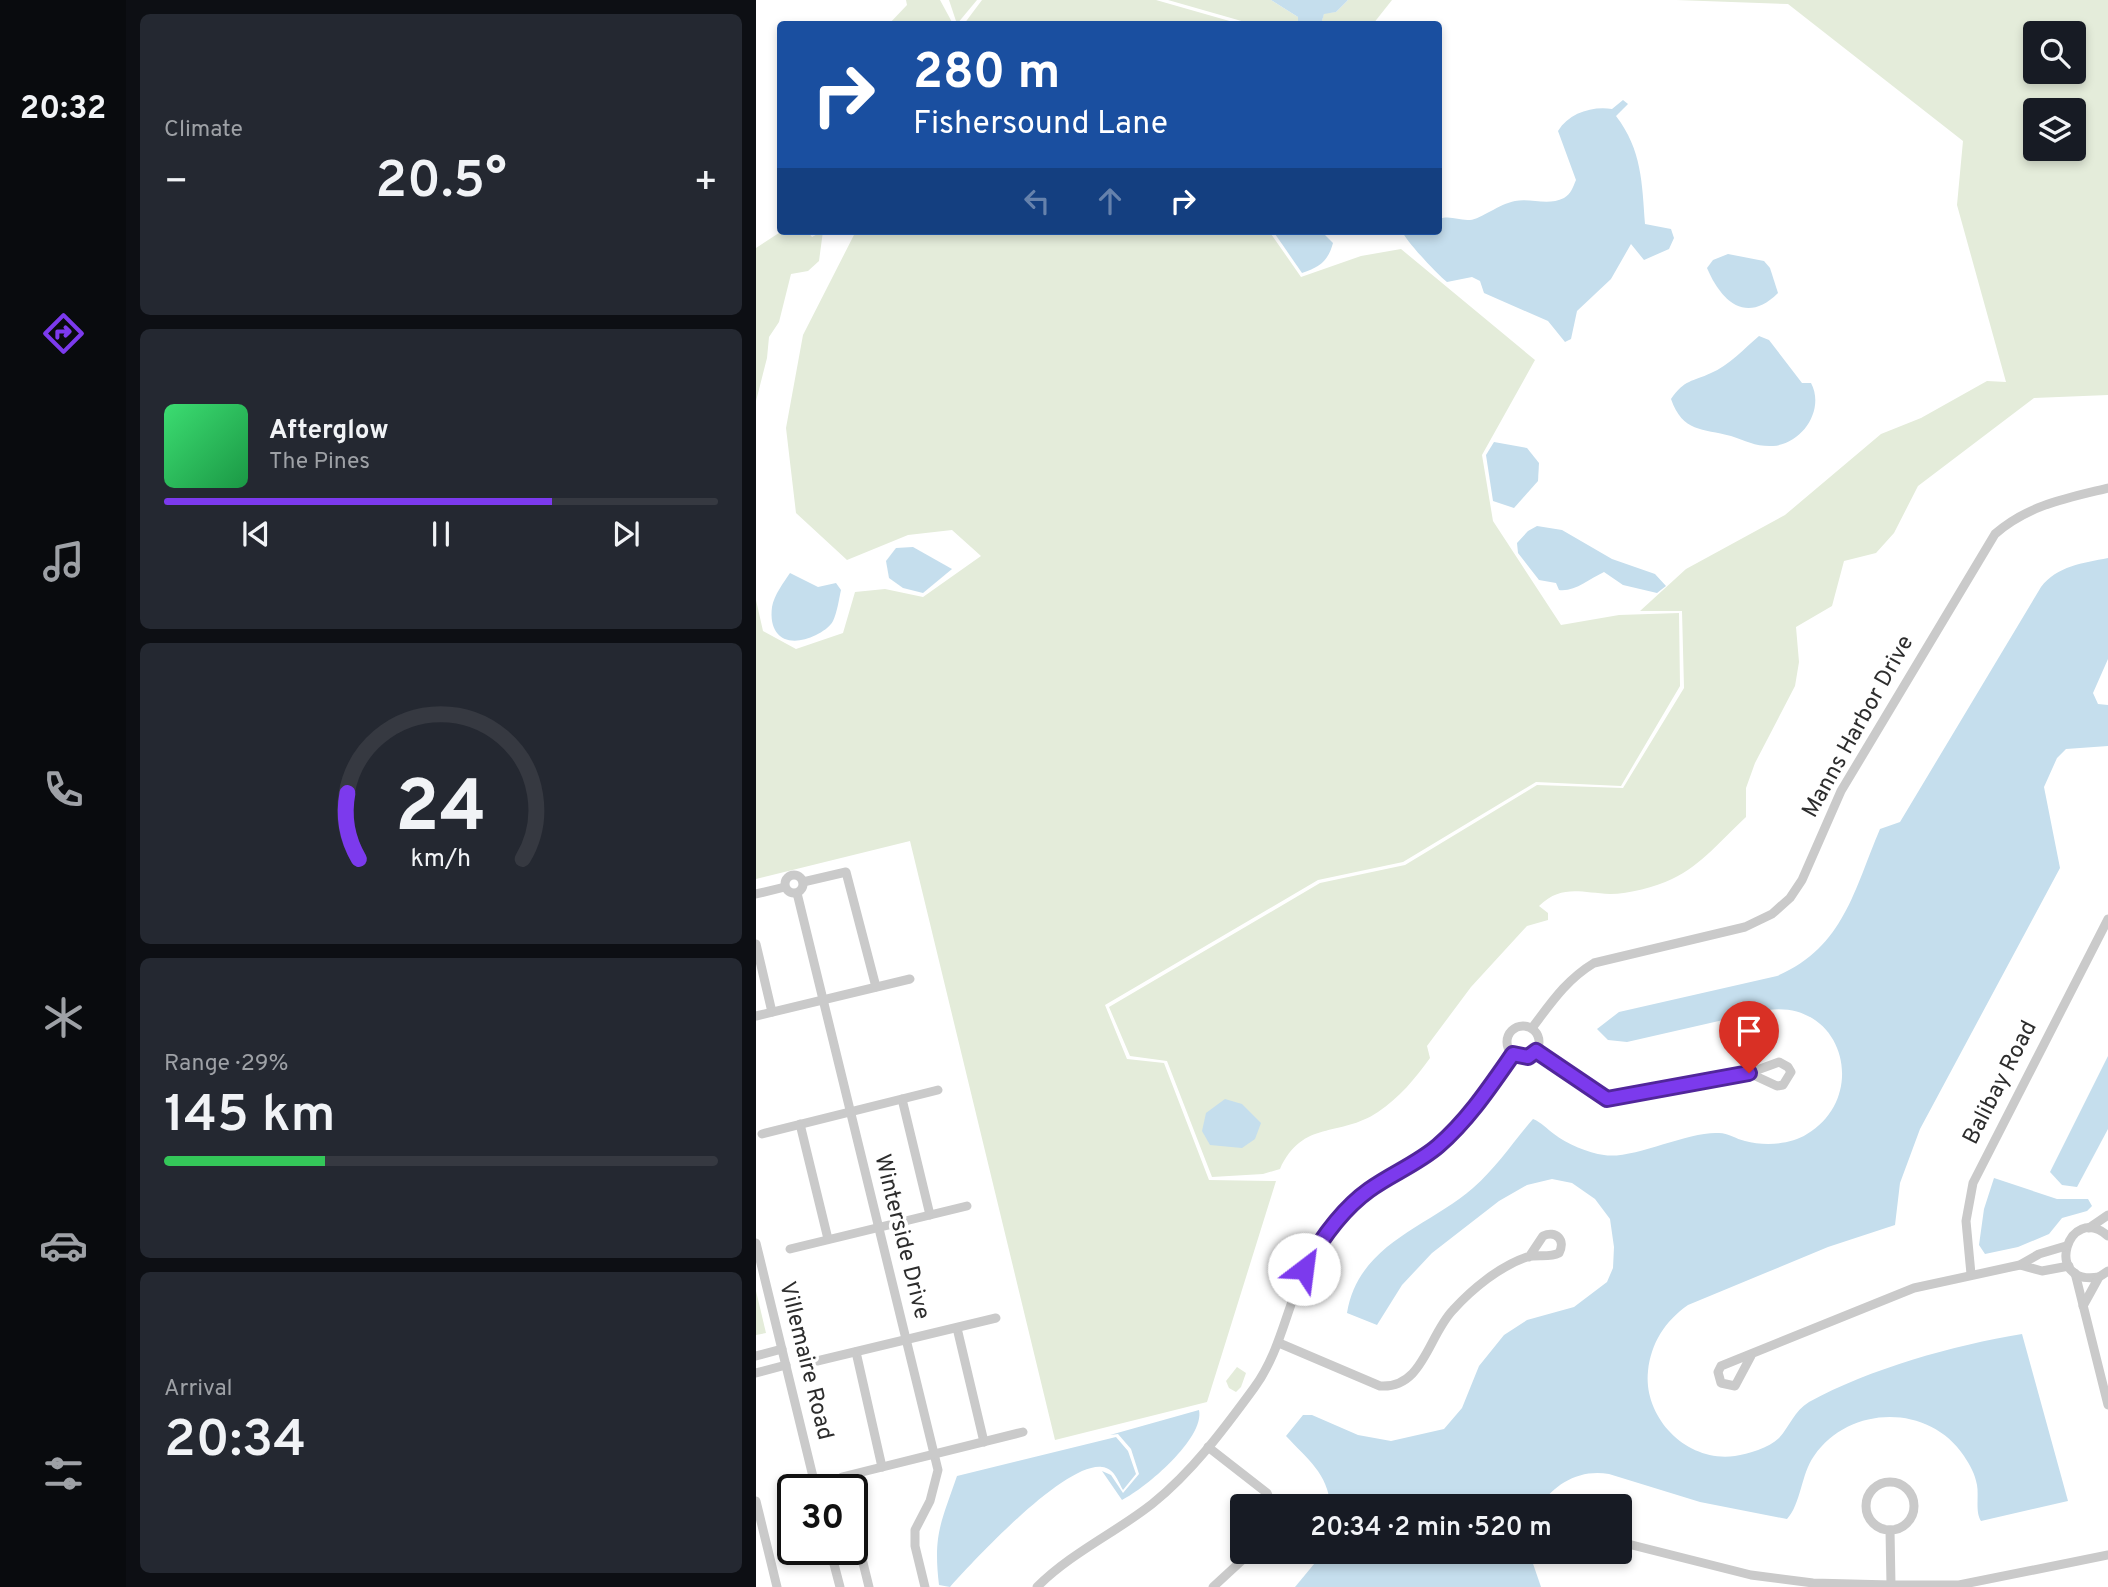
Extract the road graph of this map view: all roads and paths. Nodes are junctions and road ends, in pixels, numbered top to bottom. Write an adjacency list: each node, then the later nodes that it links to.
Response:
1 (2108, 488): 13 (street, Manns Harbor Drive)
2 (803, 882): 3 (street); 4 (street); 9 (street)
3 (785, 887): 4 (street); 5 (street)
4 (797, 893): 10 (street, Winterside Drive)
5 (756, 894)
6 (2108, 919): 38 (street, Balibay Road)
7 (756, 944): 11 (street)
8 (910, 979): 9 (street)
9 (876, 987): 10 (street)
10 (823, 1000): 11 (street); 19 (street, Winterside Drive)
11 (772, 1012): 12 (street)
12 (756, 1016)
13 (1532, 1028): 14 (street); 15 (street)
14 (1536, 1051): 15 (street); 16 (street)
15 (1513, 1054): 44 (street)
16 (1749, 1073)
17 (938, 1090): 18 (street)
18 (902, 1099): 19 (street); 23 (street)
19 (850, 1112): 20 (street); 25 (street, Winterside Drive)
20 (800, 1124): 21 (street); 28 (street)
21 (762, 1134)
22 (967, 1206): 23 (street)
23 (930, 1215): 25 (street)
24 (2108, 1216): 26 (street)
25 (879, 1227): 28 (street); 43 (street, Winterside Drive)
26 (2088, 1228): 27 (street); 30 (street)
27 (2108, 1236)
28 (828, 1239): 31 (street)
29 (756, 1243): 45 (street, Villemaire Road)
30 (2066, 1246): 32 (street); 36 (street)
31 (790, 1249)
32 (2036, 1255): 34 (street); 35 (street)
33 (1529, 1256): 44 (street)
34 (2020, 1265): 35 (street); 38 (street)
35 (2040, 1270): 36 (street)
36 (2072, 1270): 39 (street); 40 (street)
37 (2108, 1271): 39 (street)
38 (1970, 1274): 48 (street)
39 (2099, 1277): 40 (street)
40 (2083, 1306): 52 (street)
41 (996, 1318): 42 (street)
42 (957, 1328): 43 (street); 54 (street)
43 (906, 1340): 46 (street); 56 (street, Winterside Drive)
44 (1279, 1343): 55 (street)
45 (782, 1349): 47 (street); 50 (street, Villemaire Road)
46 (856, 1352): 49 (street); 57 (street)
47 (756, 1356)
48 (1751, 1356)
49 (817, 1361)
50 (786, 1365): 51 (street); 58 (street, Villemaire Road)
51 (756, 1373)
52 (2108, 1405)
53 (1023, 1433): 54 (street)
54 (984, 1442): 56 (street)
55 (1208, 1447): 60 (street); 73 (street)
56 (934, 1454): 57 (street); 72 (street, Winterside Drive)
57 (882, 1467): 59 (street)
58 (812, 1474)
59 (854, 1474)
60 (1267, 1494)
61 (756, 1501): 69 (street)
62 (1890, 1530): 62 (street); 68 (street)
63 (1632, 1547): 68 (street)
64 (2108, 1555): 68 (street)
65 (1238, 1564): 74 (street)
66 (834, 1565): 70 (street)
67 (864, 1565): 71 (street)
68 (1891, 1585)
69 (777, 1587)
70 (840, 1587)
71 (869, 1587)
72 (925, 1587)
73 (1037, 1587)
74 (1213, 1587)

